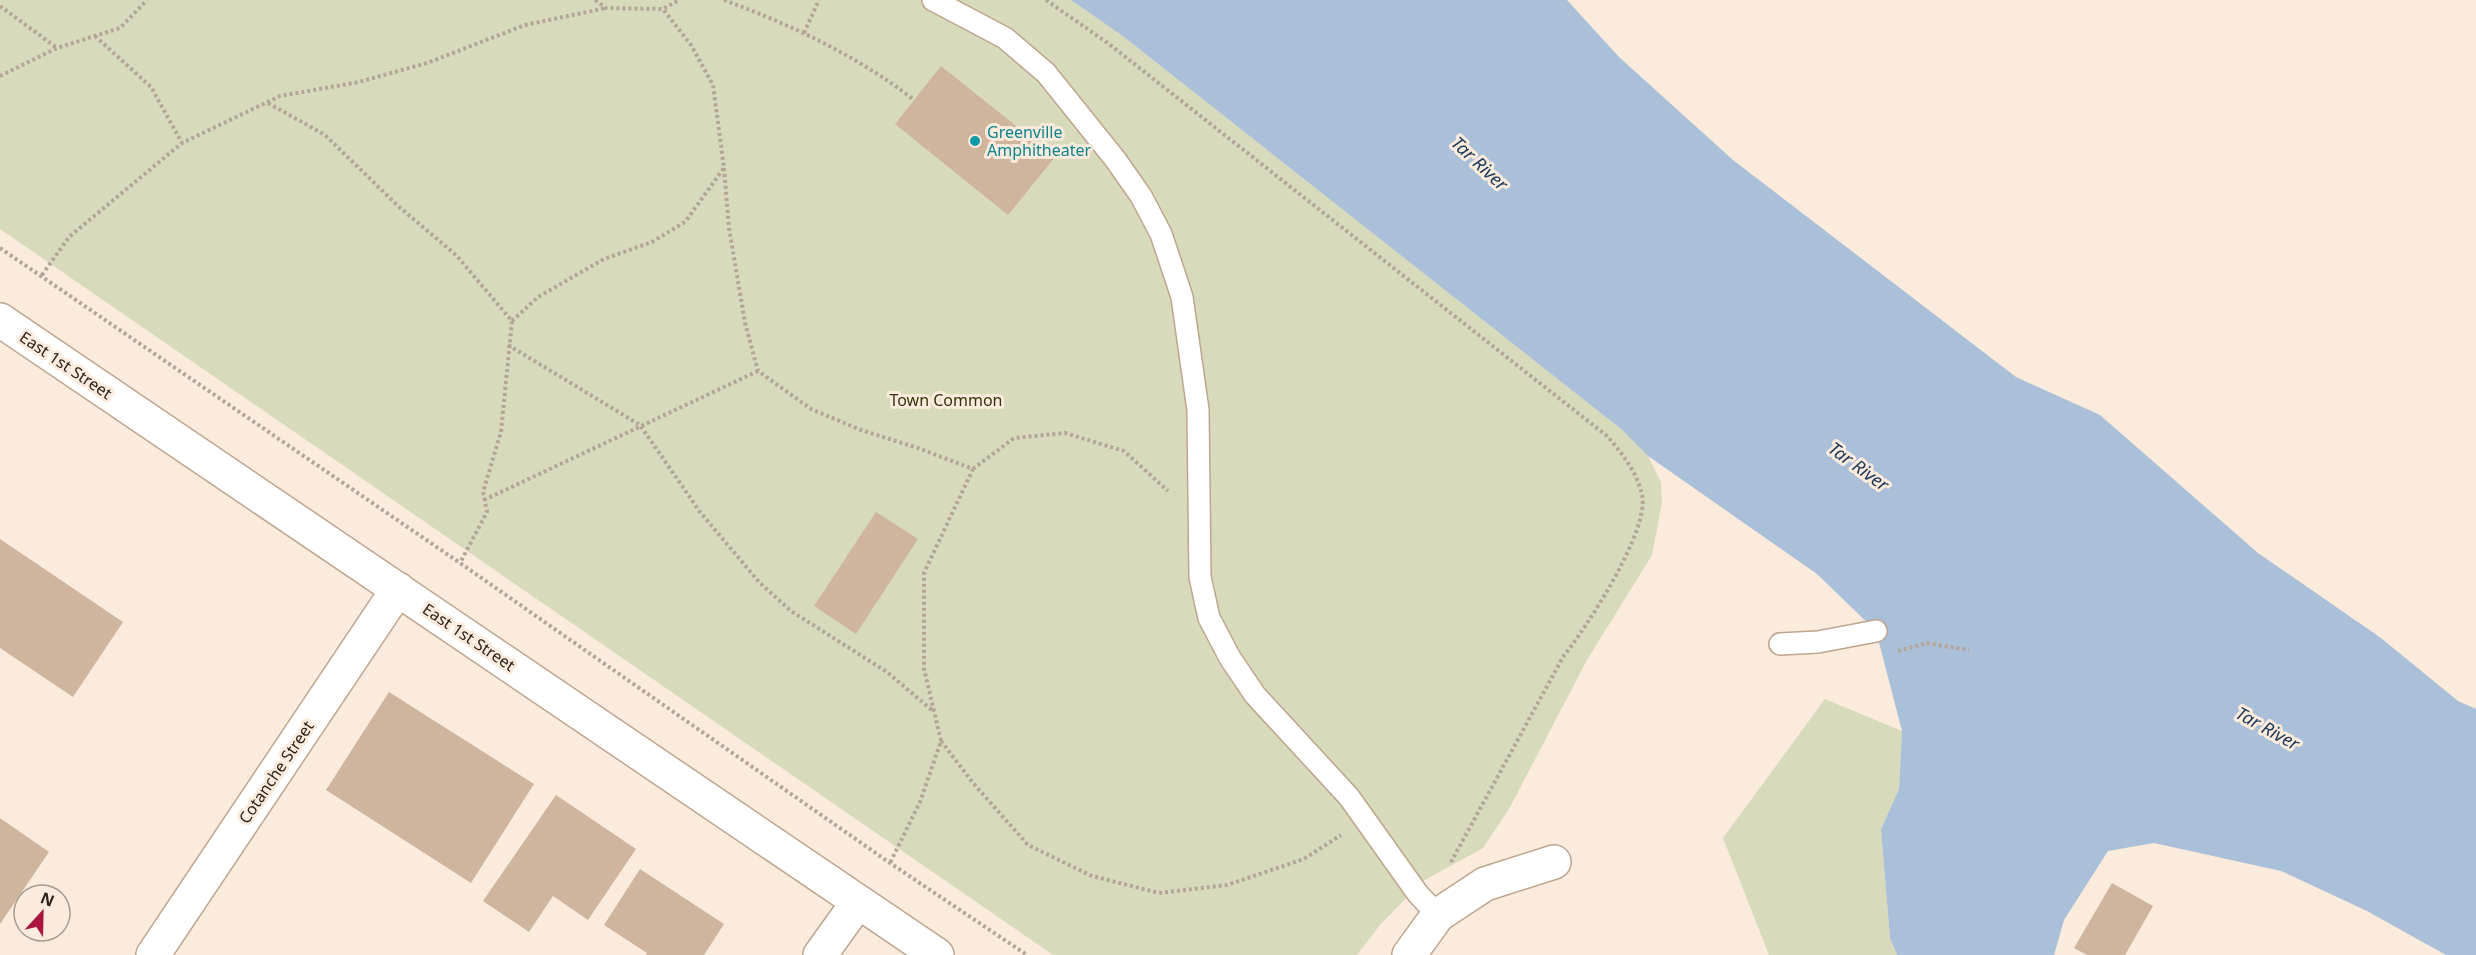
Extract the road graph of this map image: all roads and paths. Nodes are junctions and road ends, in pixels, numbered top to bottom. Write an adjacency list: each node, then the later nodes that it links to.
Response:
1 (147, 0): 12 (path)
2 (595, 0): 9 (path)
3 (679, 0): 10 (path)
4 (724, 0): 11 (path)
5 (819, 0): 11 (path)
6 (933, 0): 28 (lane)
7 (1046, 0): 39 (path)
8 (0, 6): 13 (path)
9 (606, 8): 10 (path); 16 (path)
10 (663, 9): 18 (path)
11 (804, 33): 15 (path)
12 (96, 36): 13 (path); 17 (path)
13 (57, 48): 14 (path)
14 (0, 76)
15 (914, 100)
16 (267, 102): 17 (path); 22 (path)
17 (182, 143): 20 (path)
18 (724, 168): 22 (path); 24 (path)
19 (0, 248): 20 (path)
20 (42, 275): 29 (path)
21 (0, 320): 30 (street, East 1st Street)
22 (512, 321): 23 (path)
23 (508, 345): 25 (path); 27 (path)
24 (758, 371): 25 (path); 26 (path)
25 (640, 425): 27 (path); 33 (path)
26 (973, 469): 28 (path); 33 (path)
27 (484, 500): 29 (path)
28 (1200, 528): 35 (lane)
29 (460, 563): 37 (path)
30 (398, 590): 38 (street, East 1st Street); 40 (street, Cotanche Street)
31 (1876, 631): 32 (lane)
32 (1780, 644)
33 (933, 711): 34 (path)
34 (940, 741): 35 (path); 37 (path)
35 (1364, 820): 39 (lane)
36 (1554, 862): 39 (street)
37 (890, 864): 43 (path)
38 (858, 902): 41 (street); 42 (street, East 1st Street)
39 (1428, 904): 44 (street)
40 (153, 955)
41 (820, 955)
42 (937, 955)
43 (1027, 955)
44 (1409, 955)

